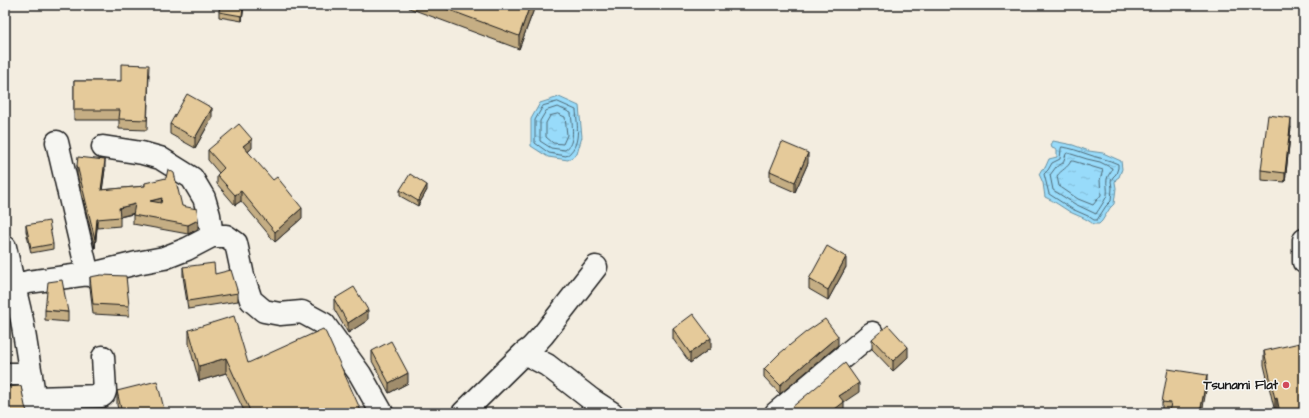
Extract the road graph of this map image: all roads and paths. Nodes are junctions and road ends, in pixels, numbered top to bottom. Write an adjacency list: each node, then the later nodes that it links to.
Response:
1 (57, 142): 9 (street)
2 (103, 147): 4 (street)
3 (1304, 227): 5 (street)
4 (212, 236): 9 (street); 18 (street)
5 (1304, 240): 7 (street)
6 (5, 247): 10 (street)
7 (1304, 262)
8 (596, 267): 13 (street)
9 (88, 275): 10 (street)
10 (14, 286): 11 (street)
11 (13, 321): 16 (street)
12 (872, 333): 21 (street)
13 (524, 353): 19 (street); 20 (street)
14 (104, 357): 17 (street)
15 (5, 374): 16 (street)
16 (31, 374): 17 (street)
17 (36, 406)
18 (382, 413)
19 (463, 413)
20 (612, 413)
21 (776, 413)

